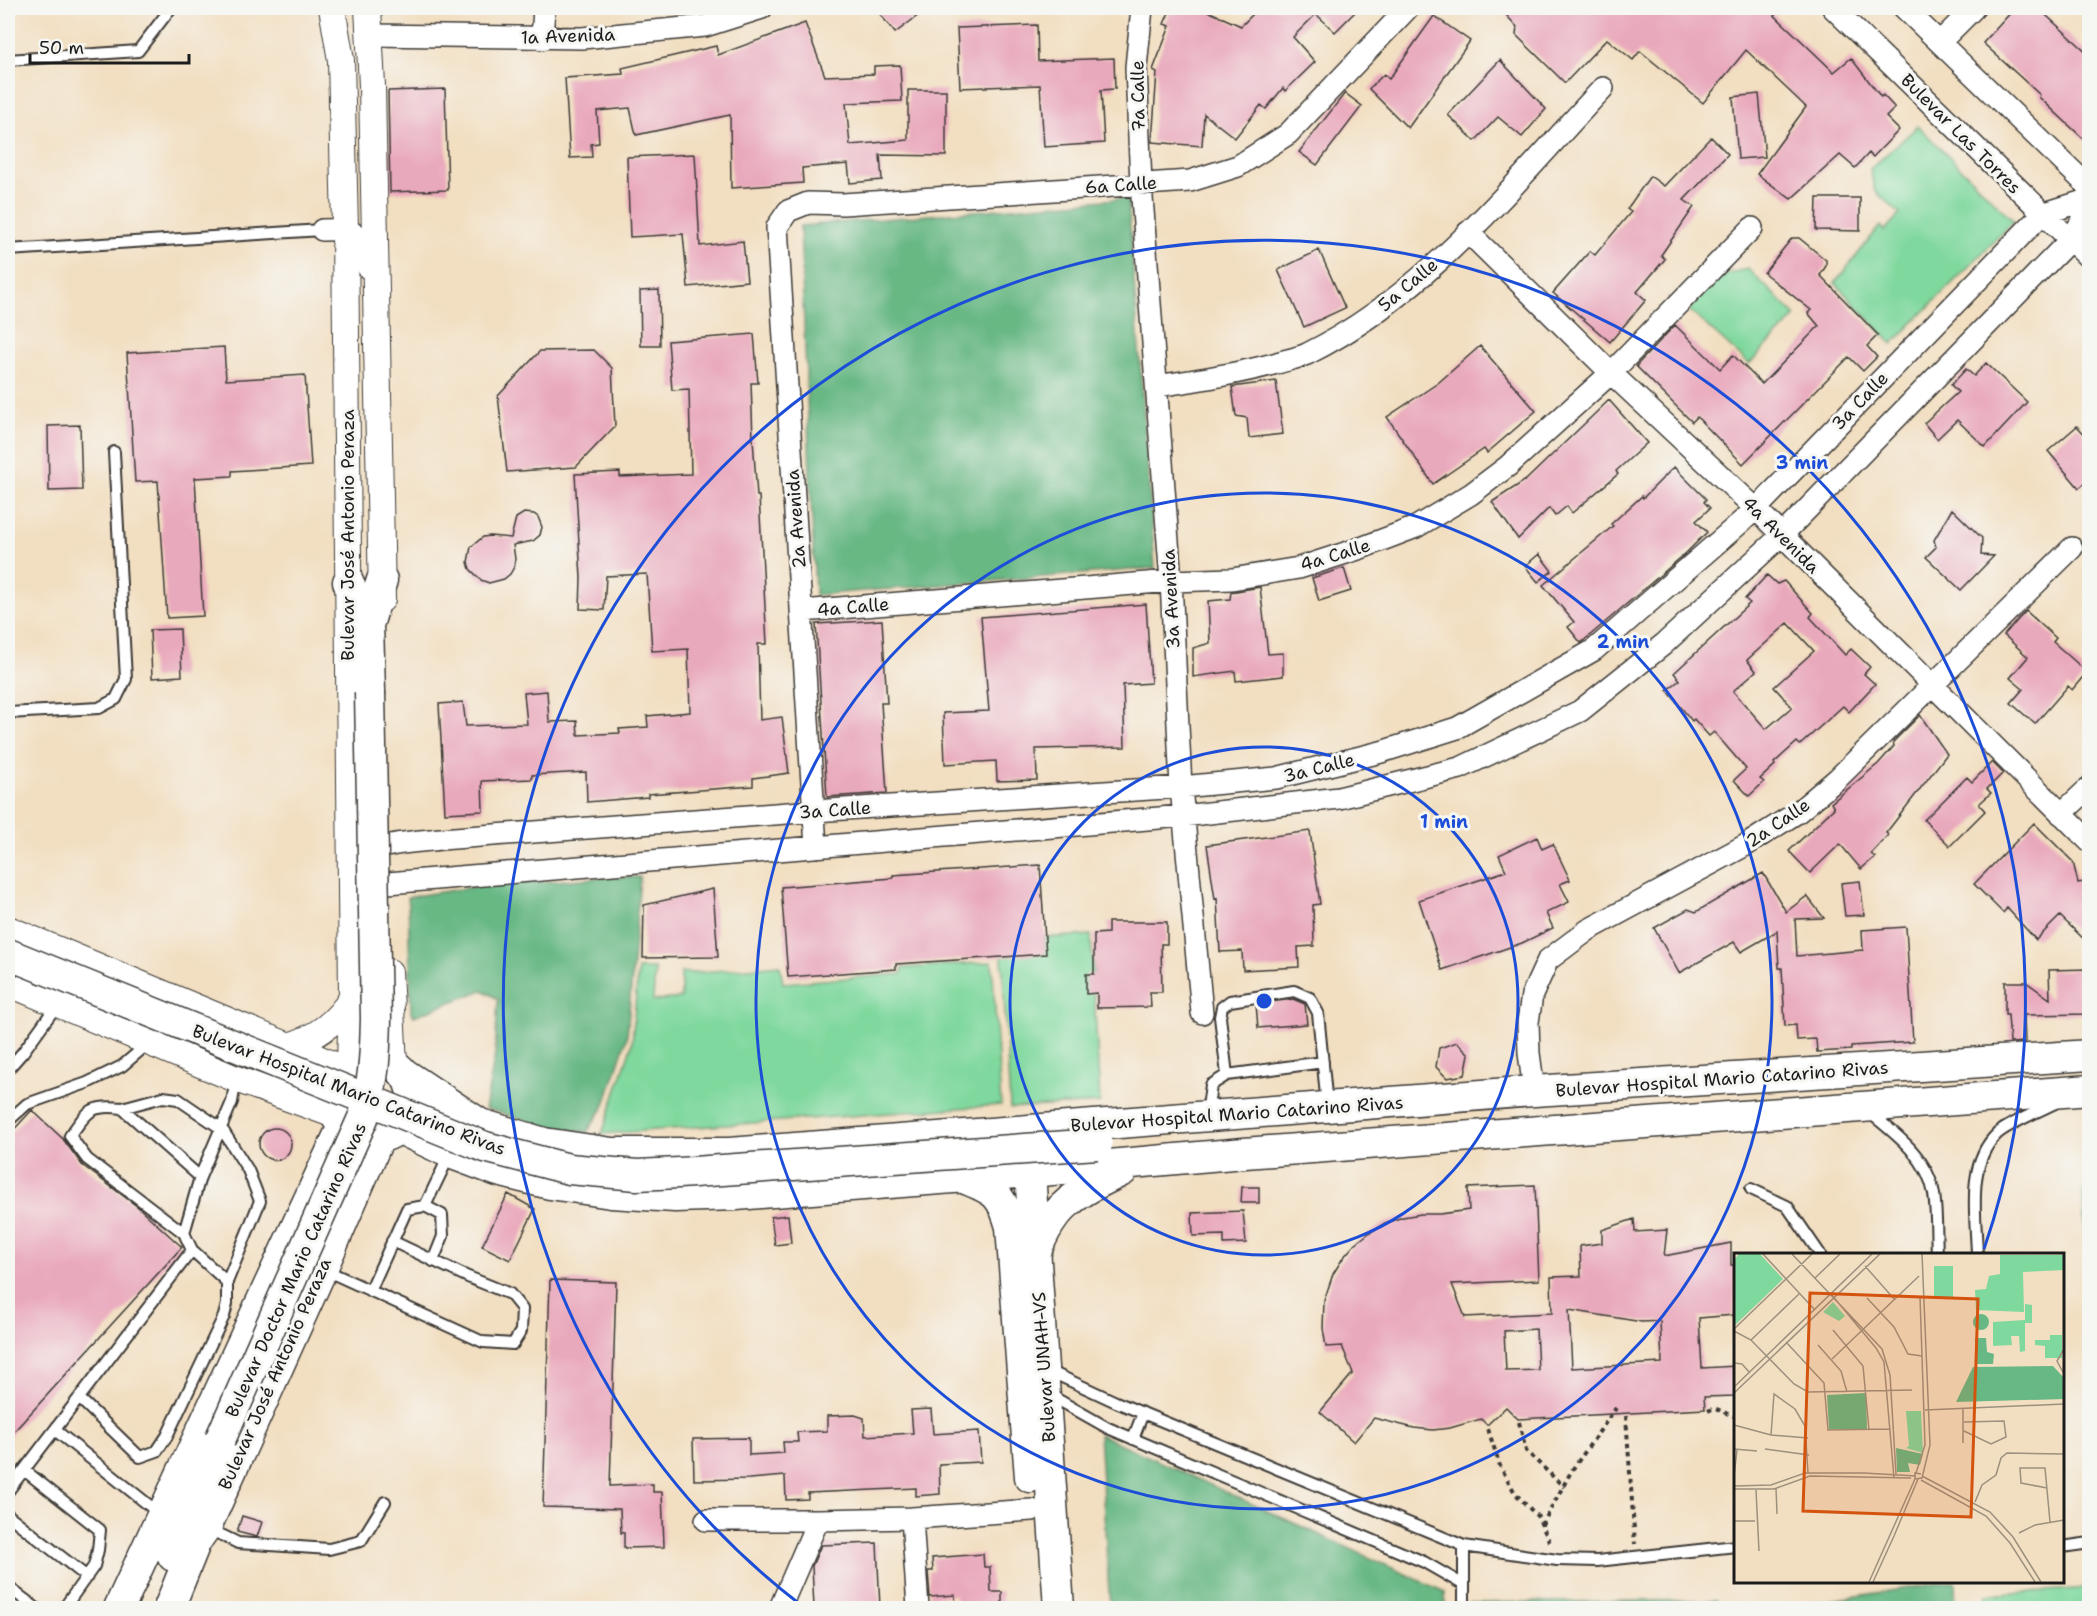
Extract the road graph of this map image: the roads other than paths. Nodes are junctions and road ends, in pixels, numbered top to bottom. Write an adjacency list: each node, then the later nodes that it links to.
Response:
1 (171, 8): 15 (lane)
2 (332, 8): 24 (street, Bulevar José Antonio Peraza)
3 (368, 8): 12 (street, Bulevar José Antonio Peraza)
4 (544, 8): 13 (street)
5 (762, 8): 11 (street, 1a Avenida)
6 (1143, 8): 17 (street, 7a Calle)
7 (1408, 8): 17 (street, 6a Calle)
8 (1833, 8): 21 (street, Bulevar Las Torres)
9 (1904, 8): 14 (street)
10 (1974, 8): 14 (street)
11 (705, 17): 13 (street, 1a Avenida)
12 (370, 35): 13 (street, 1a Avenida); 29 (street, Bulevar José Antonio Peraza)
13 (542, 39)
14 (1940, 42): 18 (street)
15 (8, 60)
16 (1602, 88): 25 (street, 5a Calle)
17 (1141, 184): 22 (street, 6a Calle); 31 (street, 3a Avenida)
18 (2090, 188)
19 (2090, 199): 21 (street, 3a Calle)
20 (2090, 209): 26 (street, 3a Calle)
21 (2042, 214): 26 (street, Bulevar Las Torres); 33 (street, 3a Calle)
22 (777, 227): 39 (street, 2a Avenida)
23 (1752, 228): 30 (street, 4a Calle)
24 (334, 229): 27 (lane); 29 (street); 38 (street, Bulevar José Antonio Peraza)
25 (1468, 232): 30 (street, 4a Avenida); 31 (street, 5a Calle)
26 (2070, 240): 28 (street, Bulevar Las Torres); 34 (street, 3a Calle)
27 (8, 250)
28 (2090, 259)
29 (377, 349): 36 (street, Bulevar José Antonio Peraza)
30 (1611, 373): 33 (street, 4a Avenida); 37 (street, 4a Calle)
31 (1157, 386): 37 (street, 3a Avenida)
32 (114, 452): 42 (lane)
33 (1756, 509): 34 (street, 4a Avenida); 43 (street, 3a Calle)
34 (1782, 536): 41 (street, 4a Avenida); 47 (street, 3a Calle)
35 (2072, 548): 41 (street, 2a Calle)
36 (382, 580): 40 (main road); 49 (street, Bulevar José Antonio Peraza)
37 (1171, 581): 39 (street, 4a Calle); 43 (street, 3a Avenida)
38 (348, 582): 40 (main road); 51 (street, Bulevar José Antonio Peraza)
39 (802, 611): 45 (street, 2a Avenida)
40 (368, 624): 116 (main road, Bulevar Doctor Mario Catarino Rivas, bridge)
41 (1934, 685): 46 (street, 4a Avenida); 69 (street, 2a Calle)
42 (8, 713)
43 (1180, 787): 45 (street, 3a Calle); 47 (street, 3a Avenida)
44 (2090, 787): 46 (street)
45 (814, 811): 49 (street, 3a Calle); 50 (street, 2a Avenida)
46 (2061, 814): 48 (street, 4a Avenida)
47 (1183, 816): 50 (street, 3a Calle); 58 (street, 3a Avenida)
48 (2090, 842)
49 (387, 846): 51 (street, 3a Calle); 52 (street, Bulevar José Antonio Peraza)
50 (816, 847): 52 (street, 3a Calle)
51 (350, 863): 56 (street, Bulevar José Antonio Peraza)
52 (388, 883): 65 (street, Bulevar José Antonio Peraza)
53 (8, 929): 60 (street, Bulevar Hospital Mario Catarino Rivas)
54 (8, 954): 80 (main road, Bulevar Hospital Mario Catarino Rivas, bridge)
55 (8, 982): 57 (street, Bulevar Hospital Mario Catarino Rivas)
56 (352, 998): 60 (street); 63 (street, Bulevar José Antonio Peraza)
57 (58, 1004): 59 (street, Bulevar Hospital Mario Catarino Rivas); 64 (lane)
58 (1202, 1013)
59 (149, 1043): 67 (street, Bulevar Hospital Mario Catarino Rivas); 76 (lane)
60 (288, 1046): 63 (street, Bulevar Hospital Mario Catarino Rivas)
61 (2090, 1055): 69 (main road, Bulevar Hospital Mario Catarino Rivas)
62 (1323, 1062): 66 (lane); 66 (lane); 70 (lane)
63 (347, 1067): 65 (main road); 75 (main road)
64 (8, 1069)
65 (398, 1069): 78 (main road, Bulevar Hospital Mario Catarino Rivas); 79 (main road)
66 (1227, 1075): 74 (lane)
67 (236, 1079): 75 (street, Bulevar Hospital Mario Catarino Rivas); 77 (lane)
68 (2083, 1090): 71 (main road, Bulevar Hospital Mario Catarino Rivas); 95 (lane)
69 (1534, 1091): 70 (main road, Bulevar Hospital Mario Catarino Rivas)
70 (1327, 1106): 73 (main road, Bulevar Hospital Mario Catarino Rivas)
71 (1863, 1107): 82 (main road, Bulevar Hospital Mario Catarino Rivas); 94 (lane)
72 (122, 1108): 77 (lane); 85 (lane); 89 (lane)
73 (1241, 1114): 74 (main road, Bulevar Hospital Mario Catarino Rivas); 80 (main road)
74 (1207, 1116): 78 (main road, Bulevar Hospital Mario Catarino Rivas)
75 (339, 1120): 79 (main road); 110 (main road)
76 (8, 1121)
77 (222, 1129): 85 (lane); 98 (lane)
78 (1010, 1131): 84 (main road, Bulevar UNAH-VS)
79 (388, 1133): 81 (main road, Bulevar Hospital Mario Catarino Rivas); 97 (main road, Bulevar José Antonio Peraza)
80 (1187, 1137): 82 (main road)
81 (450, 1153): 86 (main road, Bulevar Hospital Mario Catarino Rivas); 88 (lane)
82 (1244, 1153): 83 (main road, Bulevar Hospital Mario Catarino Rivas)
83 (1141, 1162): 84 (main road, Bulevar Hospital Mario Catarino Rivas); 92 (main road)
84 (1030, 1173): 86 (main road, Bulevar Hospital Mario Catarino Rivas); 92 (main road, Bulevar UNAH-VS)
85 (200, 1177): 89 (lane)
86 (961, 1177): 108 (main road, Bulevar UNAH-VS)
87 (1751, 1188): 93 (lane)
88 (425, 1206): 90 (lane); 96 (lane)
89 (184, 1233): 91 (lane)
90 (392, 1241): 96 (lane); 99 (lane)
91 (192, 1250): 98 (lane); 101 (lane)
92 (1036, 1252): 100 (main road, Bulevar UNAH-VS)
93 (1819, 1253)
94 (1937, 1253)
95 (1977, 1253)
96 (433, 1261): 99 (lane)
97 (322, 1269): 99 (lane); 114 (main road, Bulevar José Antonio Peraza)
98 (227, 1282): 101 (lane)
99 (370, 1291)
100 (1044, 1380): 102 (lane); 104 (lane); 131 (main road, Bulevar UNAH-VS)
101 (79, 1398): 103 (lane)
102 (1143, 1413): 104 (lane); 117 (lane)
103 (55, 1430): 105 (lane); 110 (lane)
104 (1133, 1439): 122 (lane)
105 (24, 1470): 106 (lane); 120 (lane)
106 (8, 1491)
107 (385, 1502): 114 (lane)
108 (1032, 1510): 111 (street); 130 (main road, Bulevar UNAH-VS)
109 (8, 1515): 120 (lane)
110 (162, 1516): 121 (main road)
111 (912, 1518): 113 (street); 129 (street)
112 (706, 1520): 113 (street)
113 (818, 1520): 128 (street)
114 (206, 1527): 127 (main road, Bulevar José Antonio Peraza)
115 (2090, 1543): 119 (lane)
116 (174, 1546): 121 (main road); 127 (main road)
117 (1464, 1546): 118 (lane); 122 (lane)
118 (1734, 1546)
119 (2064, 1547)
120 (87, 1577): 125 (lane)
121 (133, 1582): 126 (main road)
122 (1464, 1585): 132 (lane)
123 (8, 1587): 124 (lane)
124 (36, 1608)
125 (64, 1608)
126 (119, 1608)
127 (168, 1608)
128 (780, 1608)
129 (918, 1608)
130 (1038, 1608)
131 (1059, 1608)
132 (1464, 1608)

